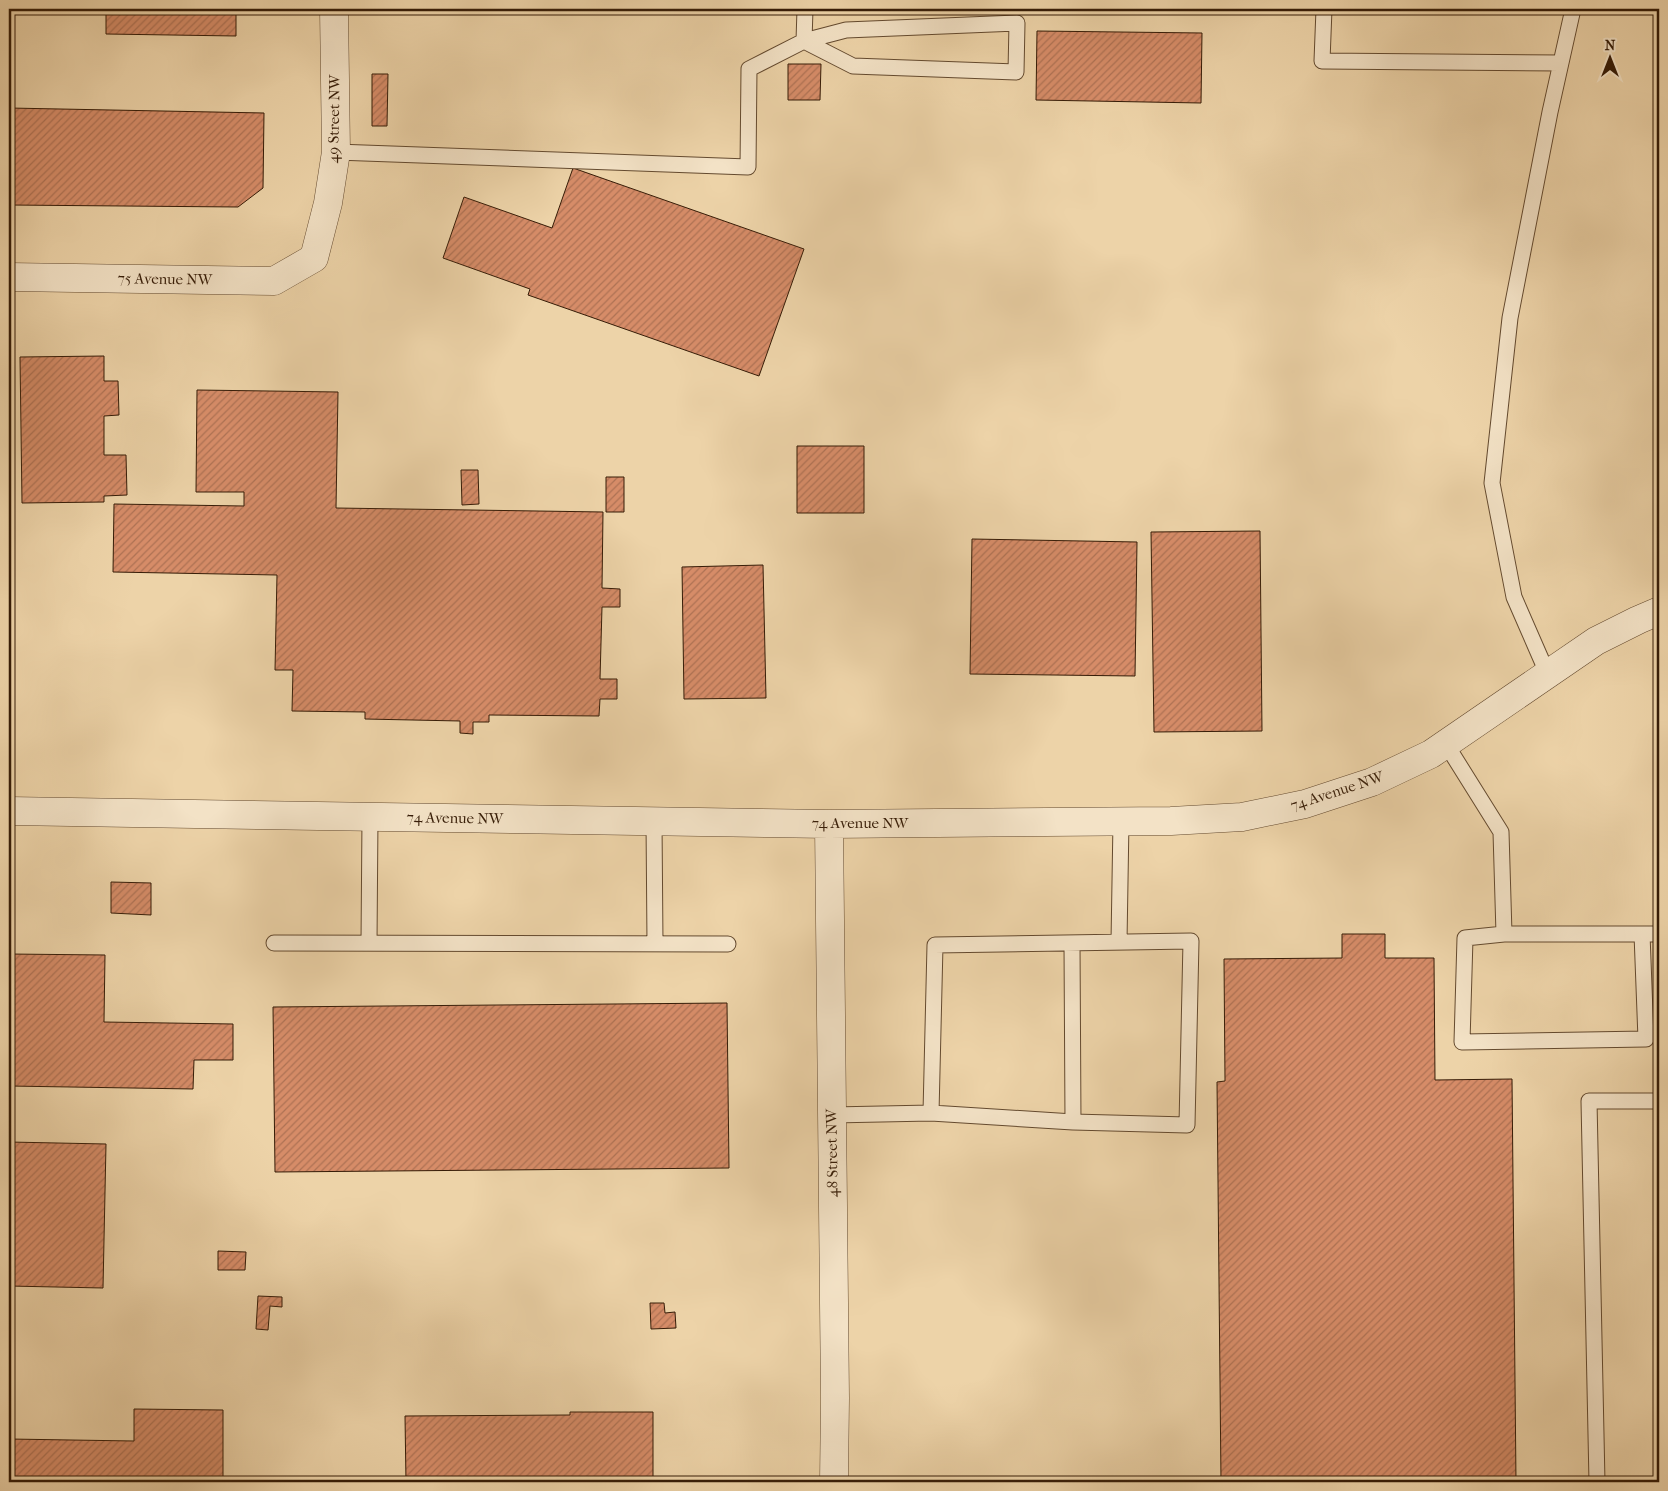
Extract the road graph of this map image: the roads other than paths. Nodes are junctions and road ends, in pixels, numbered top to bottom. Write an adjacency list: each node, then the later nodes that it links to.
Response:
1 (334, 9): 7 (street, 49 Street NW)
2 (805, 9): 5 (lane)
3 (1324, 9): 6 (lane)
4 (1573, 9): 6 (lane)
5 (804, 41): 5 (lane); 7 (lane)
6 (1561, 63): 11 (lane)
7 (336, 152): 8 (street, 49 Street NW)
8 (314, 258): 9 (street, 75 Avenue NW)
9 (9, 277)
10 (1659, 611): 11 (street, 74 Avenue NW)
11 (1548, 674): 12 (street, 74 Avenue NW)
12 (1446, 744): 16 (street, 74 Avenue NW); 18 (lane)
13 (9, 811): 14 (street, 74 Avenue NW)
14 (370, 817): 15 (street, 74 Avenue NW); 23 (lane)
15 (654, 821): 17 (street, 74 Avenue NW); 25 (lane)
16 (1121, 821): 17 (street, 74 Avenue NW); 21 (lane)
17 (829, 824): 29 (street, 48 Street NW)
18 (1504, 934): 19 (lane); 19 (lane)
19 (1642, 934): 20 (lane)
20 (1659, 934)
21 (1118, 942): 24 (lane); 30 (lane)
22 (274, 943): 23 (lane)
23 (369, 943): 25 (lane)
24 (1072, 943): 28 (lane); 30 (lane)
25 (655, 944): 26 (lane)
26 (728, 944)
27 (1659, 1101): 32 (lane)
28 (931, 1113): 29 (lane); 30 (lane)
29 (832, 1115): 31 (street, 48 Street NW)
30 (1073, 1122)
31 (834, 1482)
32 (1598, 1482)

